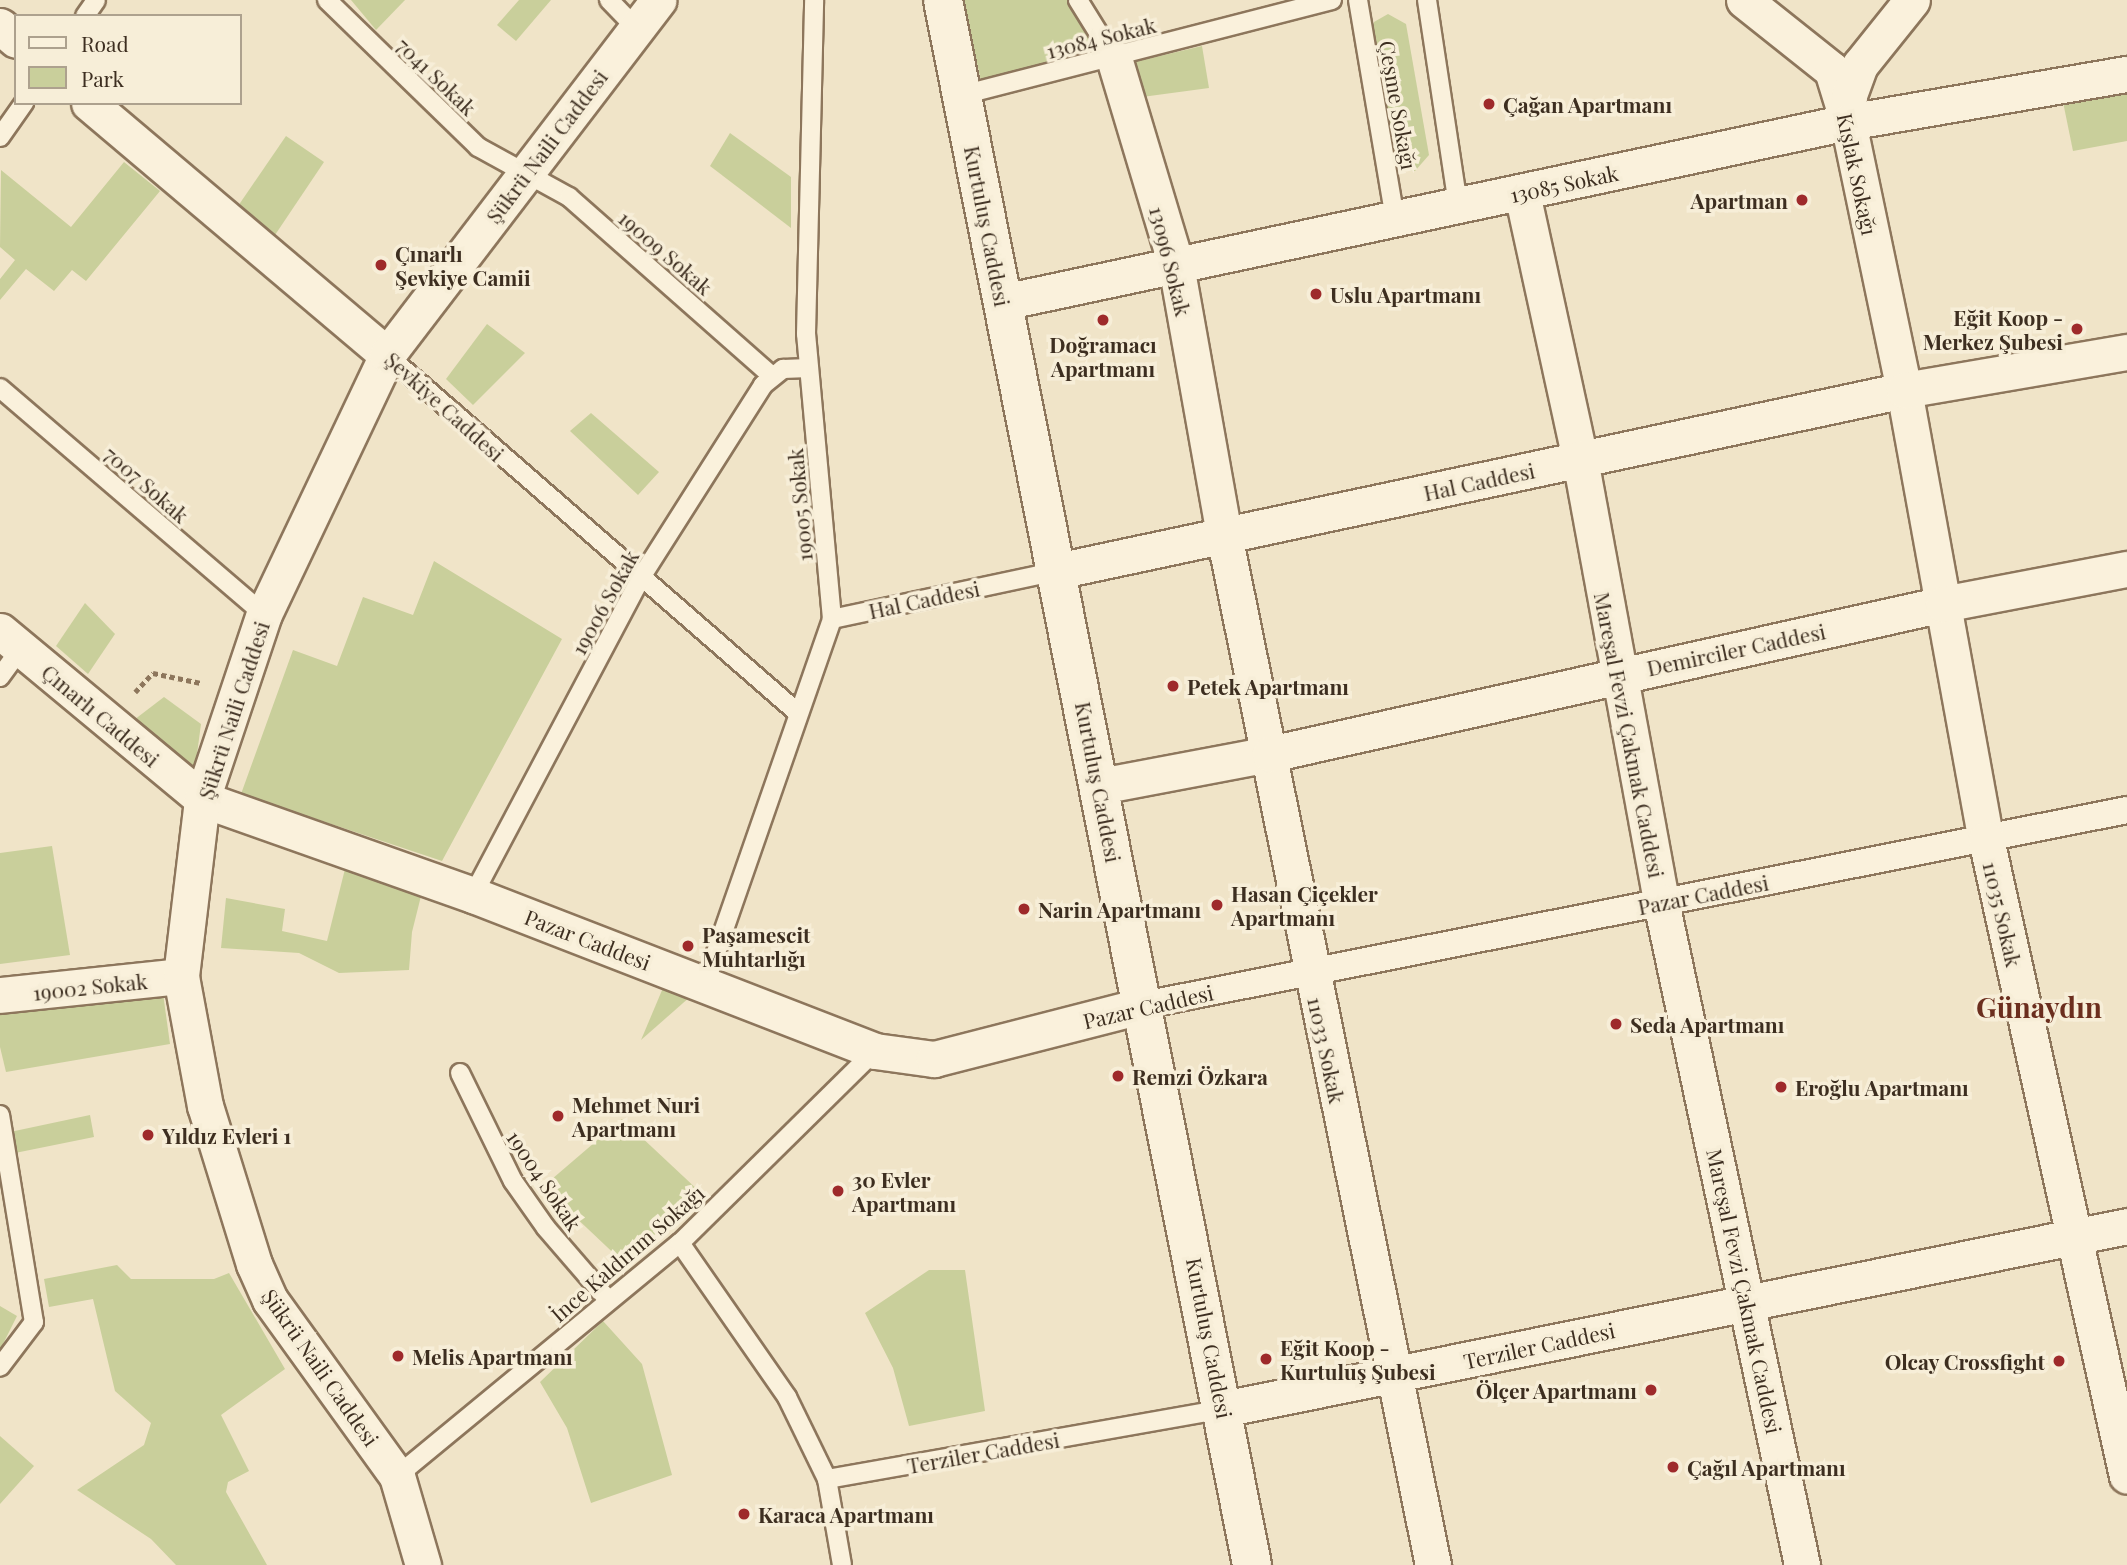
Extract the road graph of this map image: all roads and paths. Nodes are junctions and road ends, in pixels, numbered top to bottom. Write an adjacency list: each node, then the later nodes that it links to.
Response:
1 (327, 0): 22 (lane, 7041 Sokak)
2 (609, 0): 13 (lane)
3 (658, 0): 13 (street, Şükrü Naili Caddesi)
4 (814, 0): 30 (lane, 19005 Sokak)
5 (943, 0): 17 (main road, Kurtuluş Caddesi)
6 (1078, 0): 15 (lane, 13096 Sokak)
7 (1332, 0): 15 (lane, 13084 Sokak)
8 (1358, 0): 25 (lane, Çeşme Sokağı)
9 (1427, 0): 24 (lane, Çeşme Sokağı)
10 (1744, 0): 20 (street, Kışlak Sokağı)
11 (1912, 0): 20 (street)
12 (0, 26): 14 (street)
13 (636, 28): 22 (street, Şükrü Naili Caddesi)
14 (14, 38)
15 (1114, 58): 17 (lane, 13084 Sokak); 26 (street, 13096 Sokak)
16 (2127, 74): 20 (street, 13085 Sokak)
17 (962, 95): 27 (main road, Kurtuluş Caddesi)
18 (23, 105): 21 (lane)
19 (91, 105): 29 (street, Şevkiye Caddesi)
20 (1848, 122): 23 (street, 13085 Sokak); 33 (street, Kışlak Sokağı)
21 (0, 137)
22 (524, 173): 29 (street, Şükrü Naili Caddesi); 31 (lane, 19009 Sokak)
23 (1522, 193): 24 (street, 13085 Sokak); 34 (street, Mareşal Fevzi Çakmak Caddesi)
24 (1458, 204): 25 (street, 13085 Sokak)
25 (1395, 218): 26 (street, 13085 Sokak)
26 (1176, 265): 27 (street, 13085 Sokak); 35 (street, 13096 Sokak)
27 (1003, 302): 37 (main road, Kurtuluş Caddesi)
28 (2127, 352): 33 (street, Hal Caddesi)
29 (387, 355): 38 (lane, Şevkiye Caddesi); 40 (street, Şükrü Naili Caddesi)
30 (809, 368): 31 (lane); 41 (lane, 19005 Sokak)
31 (772, 376): 38 (lane, 19006 Sokak)
32 (0, 388): 40 (lane, 7007 Sokak)
33 (1904, 390): 34 (street, Hal Caddesi); 39 (street, 11035 Sokak)
34 (1580, 459): 35 (street, Hal Caddesi); 43 (street, Mareşal Fevzi Çakmak Caddesi)
35 (1224, 535): 37 (street, Hal Caddesi); 48 (street, 11033 Sokak)
36 (2127, 569): 39 (street, Demirciler Caddesi)
37 (1057, 571): 41 (lane, Hal Caddesi); 49 (main road, Kurtuluş Caddesi)
38 (640, 579): 46 (lane, Şevkiye Caddesi); 53 (lane, 19006 Sokak)
39 (1943, 604): 43 (street, Demirciler Caddesi); 52 (street, 11035 Sokak)
40 (264, 614): 45 (street, Şükrü Naili Caddesi)
41 (832, 619): 46 (lane, 19005 Sokak)
42 (10, 640): 44 (lane); 47 (street, Çınarlı Caddesi)
43 (1617, 674): 48 (street, Demirciler Caddesi); 54 (street, Mareşal Fevzi Çakmak Caddesi)
44 (0, 677)
45 (237, 695): 47 (path); 50 (street, Şükrü Naili Caddesi)
46 (798, 713): 57 (lane, 19005 Sokak)
47 (113, 724): 50 (street, Çınarlı Caddesi)
48 (1270, 754): 49 (street, Demirciler Caddesi); 55 (street, 11033 Sokak)
49 (1100, 786): 59 (main road, Kurtuluş Caddesi)
50 (202, 799): 53 (street, Pazar Caddesi); 56 (street, Şükrü Naili Caddesi)
51 (2127, 810): 52 (street, Pazar Caddesi)
52 (1986, 839): 54 (street, Pazar Caddesi); 64 (street, 11035 Sokak)
53 (473, 895): 57 (street, Pazar Caddesi)
54 (1661, 902): 55 (street, Pazar Caddesi); 67 (street, Mareşal Fevzi Çakmak Caddesi)
55 (1311, 969): 59 (street, Pazar Caddesi); 69 (street, 11033 Sokak)
56 (181, 976): 58 (street, 19002 Sokak); 71 (street, Şükrü Naili Caddesi)
57 (705, 984): 60 (street, Pazar Caddesi)
58 (0, 995)
59 (1144, 1005): 60 (street, Pazar Caddesi); 70 (main road, Kurtuluş Caddesi)
60 (875, 1051): 65 (lane, İnce Kaldırım Sokağı)
61 (460, 1073): 66 (lane, 19004 Sokak)
62 (0, 1115): 68 (lane)
63 (2127, 1226): 64 (street, Terziler Caddesi)
64 (2076, 1235): 67 (street, Terziler Caddesi); 72 (street, 11035 Sokak)
65 (680, 1243): 66 (lane, İnce Kaldırım Sokağı); 73 (lane)
66 (609, 1301): 71 (lane, İnce Kaldırım Sokağı)
67 (1748, 1302): 69 (street, Terziler Caddesi); 78 (street, Mareşal Fevzi Çakmak Caddesi)
68 (0, 1367)
69 (1394, 1375): 70 (street, Terziler Caddesi); 77 (street, 11033 Sokak)
70 (1223, 1409): 73 (lane, Terziler Caddesi); 76 (main road, Kurtuluş Caddesi)
71 (397, 1476): 74 (street, Şükrü Naili Caddesi)
72 (2127, 1476)
73 (827, 1479): 75 (lane)
74 (423, 1565)
75 (842, 1565)
76 (1252, 1565)
77 (1433, 1565)
78 (1802, 1565)

